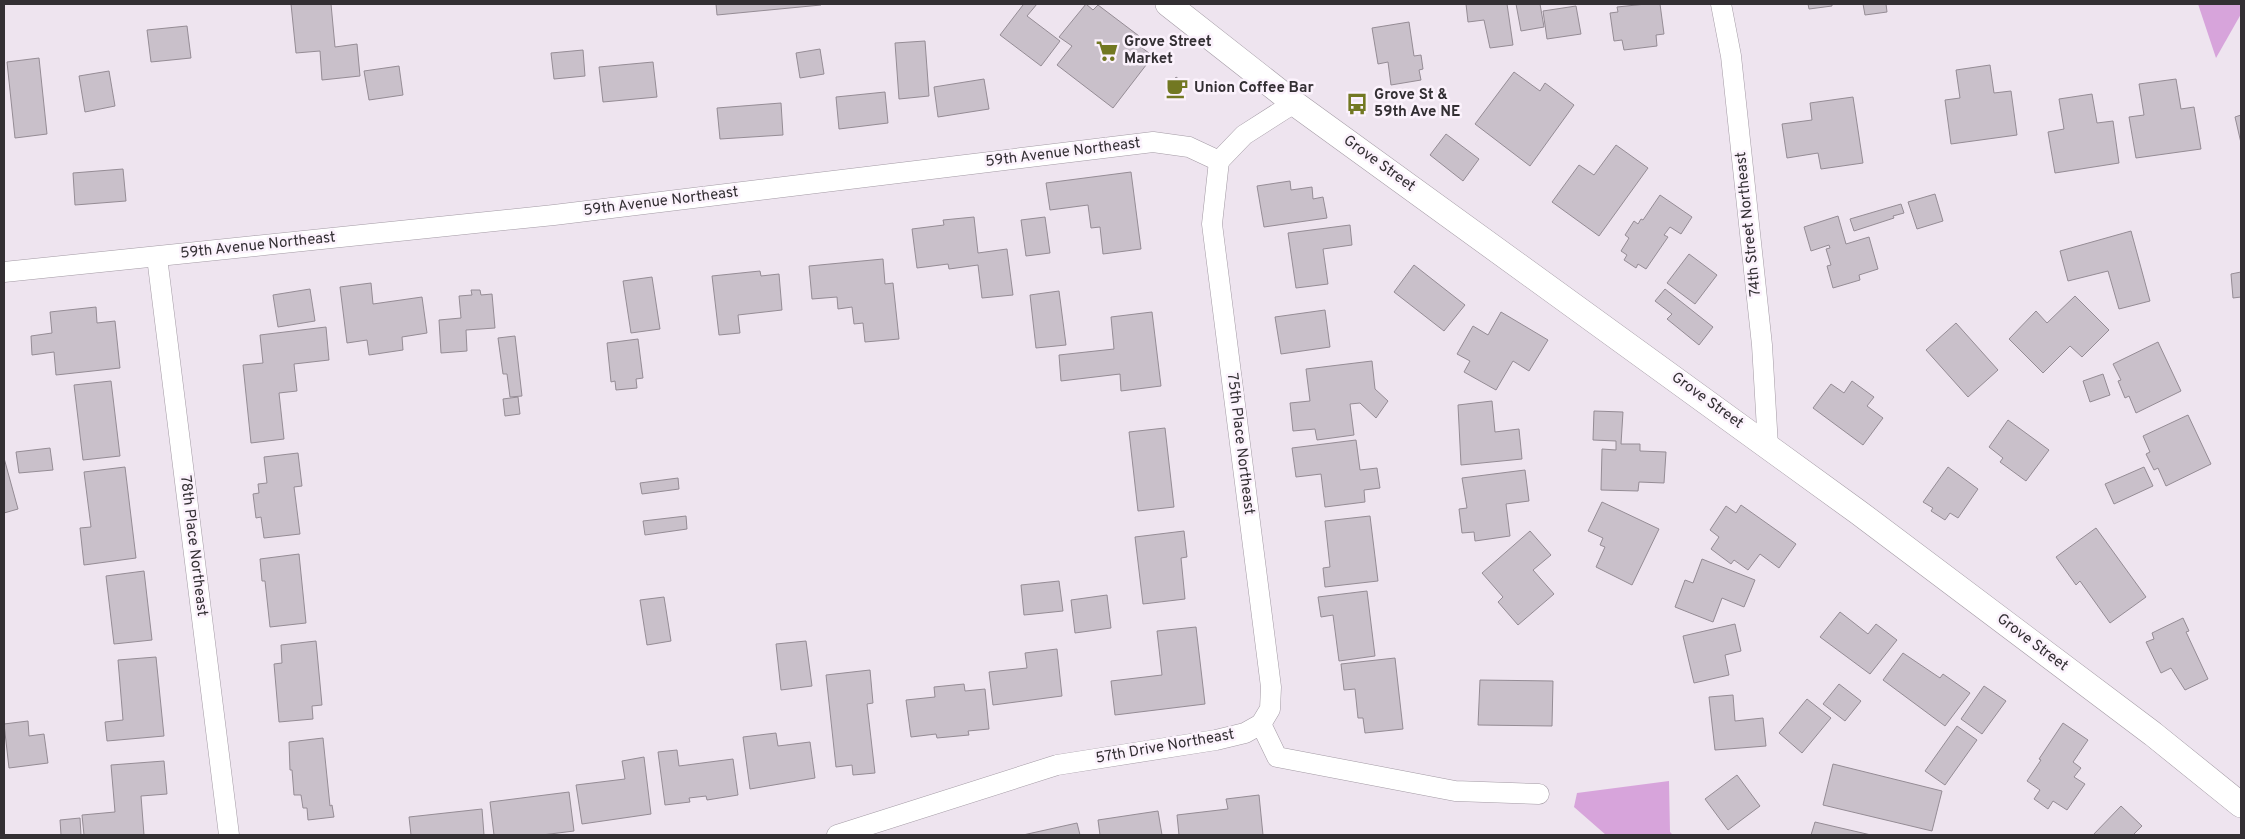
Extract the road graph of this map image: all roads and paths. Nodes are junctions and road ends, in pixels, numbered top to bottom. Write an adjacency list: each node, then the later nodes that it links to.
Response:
1 (1168, 4): 3 (street, Grove Street)
2 (1721, 4): 7 (street, 74th Street Northeast)
3 (1294, 103): 4 (street); 7 (street, Grove Street)
4 (1219, 161): 5 (street, 59th Avenue Northeast); 8 (street, 75th Place Northeast)
5 (157, 257): 6 (street, 59th Avenue Northeast); 11 (street, 78th Place Northeast)
6 (4, 272)
7 (1768, 446): 10 (street, Grove Street)
8 (1261, 724): 9 (street); 12 (street, 57th Drive Northeast)
9 (1539, 794)
10 (2241, 806)
11 (230, 835)
12 (837, 835)

